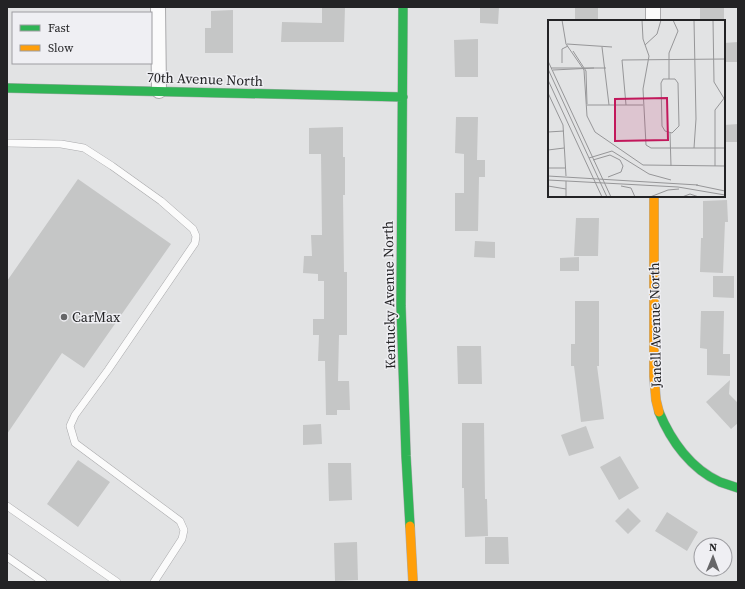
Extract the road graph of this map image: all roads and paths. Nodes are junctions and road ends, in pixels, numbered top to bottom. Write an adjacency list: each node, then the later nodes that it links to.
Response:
1 (158, 7): 6 (street)
2 (403, 7): 7 (street, Kentucky Avenue North)
3 (653, 7): 4 (street)
4 (653, 20)
5 (7, 88): 6 (street, 70th Avenue North)
6 (159, 91): 7 (street, 70th Avenue North)
7 (403, 97): 16 (street, Kentucky Avenue North)
8 (7, 143): 15 (lane)
9 (654, 197): 10 (street, Janell Avenue North)
10 (738, 488)
11 (7, 506): 14 (lane)
12 (7, 557): 13 (lane)
13 (43, 582)
14 (117, 582)
15 (154, 582)
16 (413, 582)

